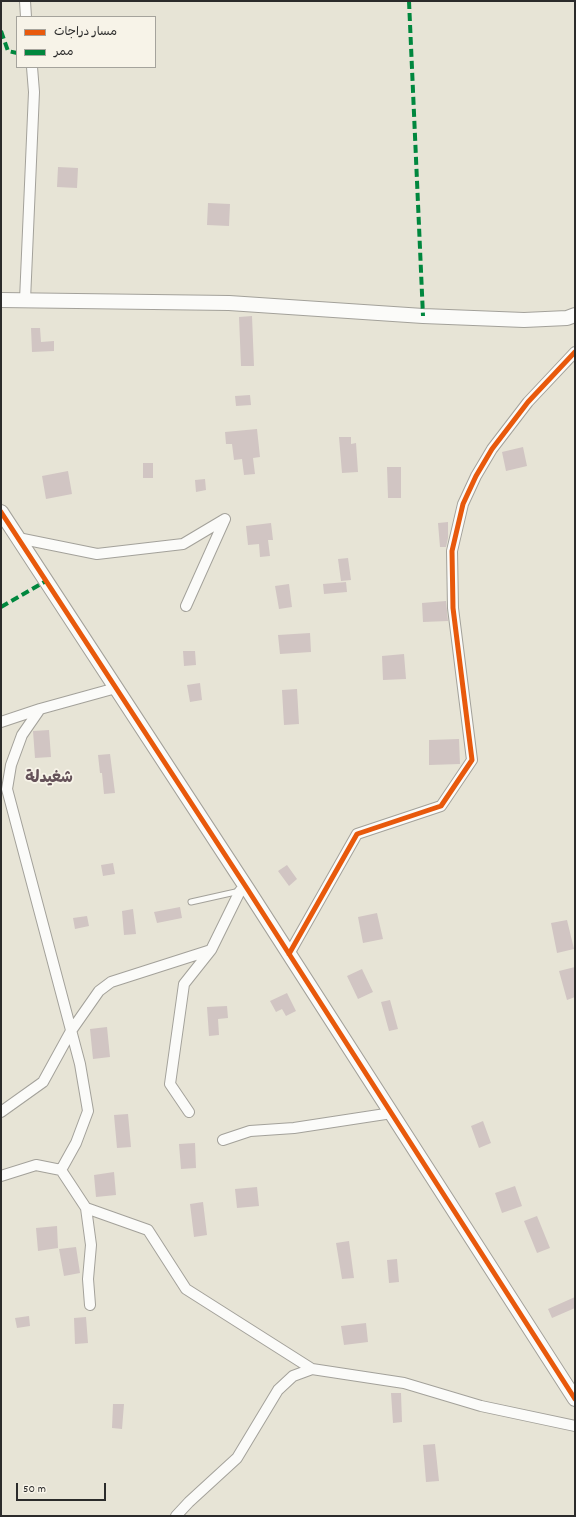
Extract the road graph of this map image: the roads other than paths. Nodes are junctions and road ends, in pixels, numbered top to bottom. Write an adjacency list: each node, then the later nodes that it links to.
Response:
1 (25, 1): 2 (street)
2 (26, 16)
3 (32, 68): 5 (street)
4 (1, 300): 5 (street)
5 (24, 300): 6 (street)
6 (575, 315)
7 (575, 352): 17 (street)
8 (1, 512): 9 (street)
9 (18, 538): 10 (street); 11 (street)
10 (186, 606)
11 (116, 688): 12 (street); 14 (street)
12 (40, 709): 13 (street); 18 (street)
13 (1, 722)
14 (244, 890): 15 (lane); 16 (street); 17 (street)
15 (191, 902)
16 (211, 950): 18 (street); 20 (street)
17 (289, 954): 21 (street)
18 (71, 1031): 19 (street); 23 (street)
19 (1, 1112)
20 (189, 1112)
21 (392, 1113): 22 (street); 28 (street)
22 (223, 1140)
23 (61, 1170): 24 (street); 25 (street)
24 (1, 1176)
25 (86, 1208): 26 (street); 27 (street)
26 (90, 1305)
27 (312, 1369): 29 (street); 30 (street)
28 (575, 1399)
29 (575, 1426)
30 (176, 1516)

